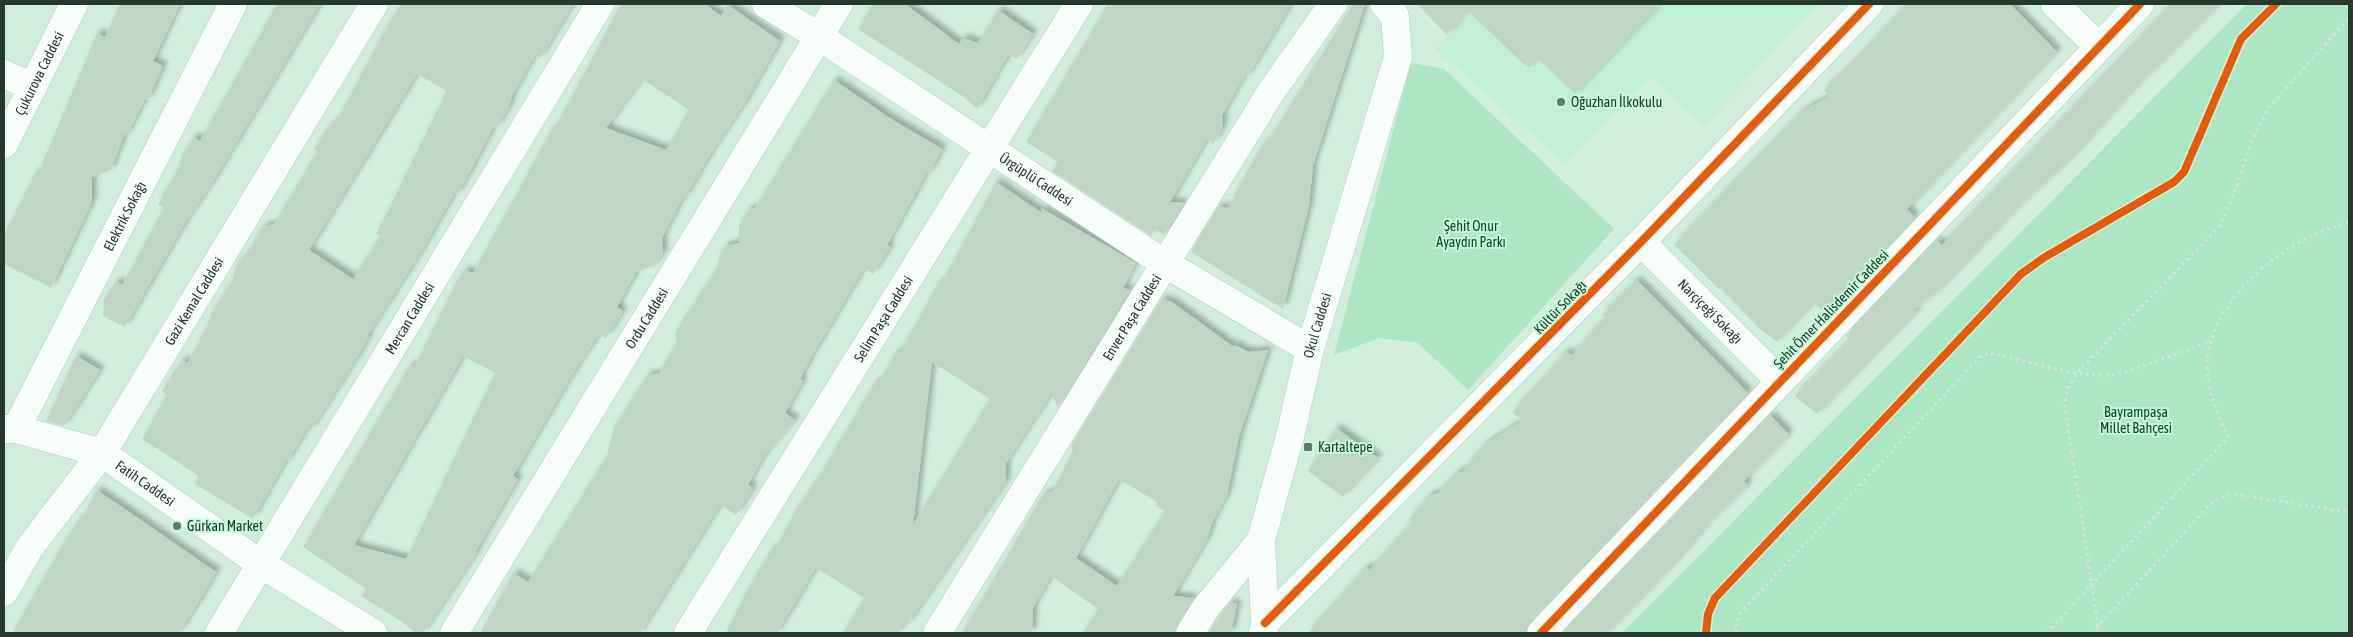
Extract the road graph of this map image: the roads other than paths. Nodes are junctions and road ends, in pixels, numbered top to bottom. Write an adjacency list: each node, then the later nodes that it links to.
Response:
1 (74, 4): 16 (street, Çukurova Caddesi)
2 (233, 4): 23 (street, Elektrik Sokağı)
3 (374, 4): 24 (street, Gazi Kemal Caddesi)
4 (600, 4): 26 (street, Mercan Caddesi)
5 (766, 4): 13 (street, Ürgüplü Caddesi)
6 (839, 4): 13 (street, Ordu Caddesi)
7 (1079, 4): 18 (street, Selim Paşa Caddesi)
8 (1333, 4): 20 (street, Enver Paşa Caddesi)
9 (1384, 4): 21 (street, Okul Caddesi)
10 (1869, 4): 19 (street, Kültür Sokağı)
11 (2055, 4): 14 (street)
12 (2140, 4): 14 (street, Şehit Ömer Halisdemir Caddesi)
13 (818, 36): 18 (street, Ürgüplü Caddesi); 31 (street, Ordu Caddesi)
14 (2099, 47): 22 (street, Şehit Ömer Halisdemir Caddesi)
15 (4, 74): 16 (street)
16 (33, 87): 17 (street, Çukurova Caddesi)
17 (4, 144)
18 (989, 148): 20 (street, Ürgüplü Caddesi); 32 (street, Selim Paşa Caddesi)
19 (1642, 242): 22 (street, Narçiçeği Sokağı); 28 (street, Kültür Sokağı)
20 (1164, 263): 21 (street, Ürgüplü Caddesi); 33 (street, Enver Paşa Caddesi)
21 (1310, 349): 25 (street, Okul Caddesi)
22 (1780, 380): 35 (street, Şehit Ömer Halisdemir Caddesi)
23 (10, 429): 24 (street, Fatih Caddesi)
24 (102, 453): 26 (street, Fatih Caddesi); 27 (street, Gazi Kemal Caddesi)
25 (1261, 540): 28 (street, Kültür Sokağı); 34 (street, Okul Caddesi)
26 (261, 564): 29 (street, Mercan Caddesi); 30 (street, Fatih Caddesi)
27 (4, 592)
28 (1264, 628)
29 (219, 633)
30 (374, 633)
31 (454, 633)
32 (688, 633)
33 (937, 633)
34 (1190, 633)
35 (1541, 633)

